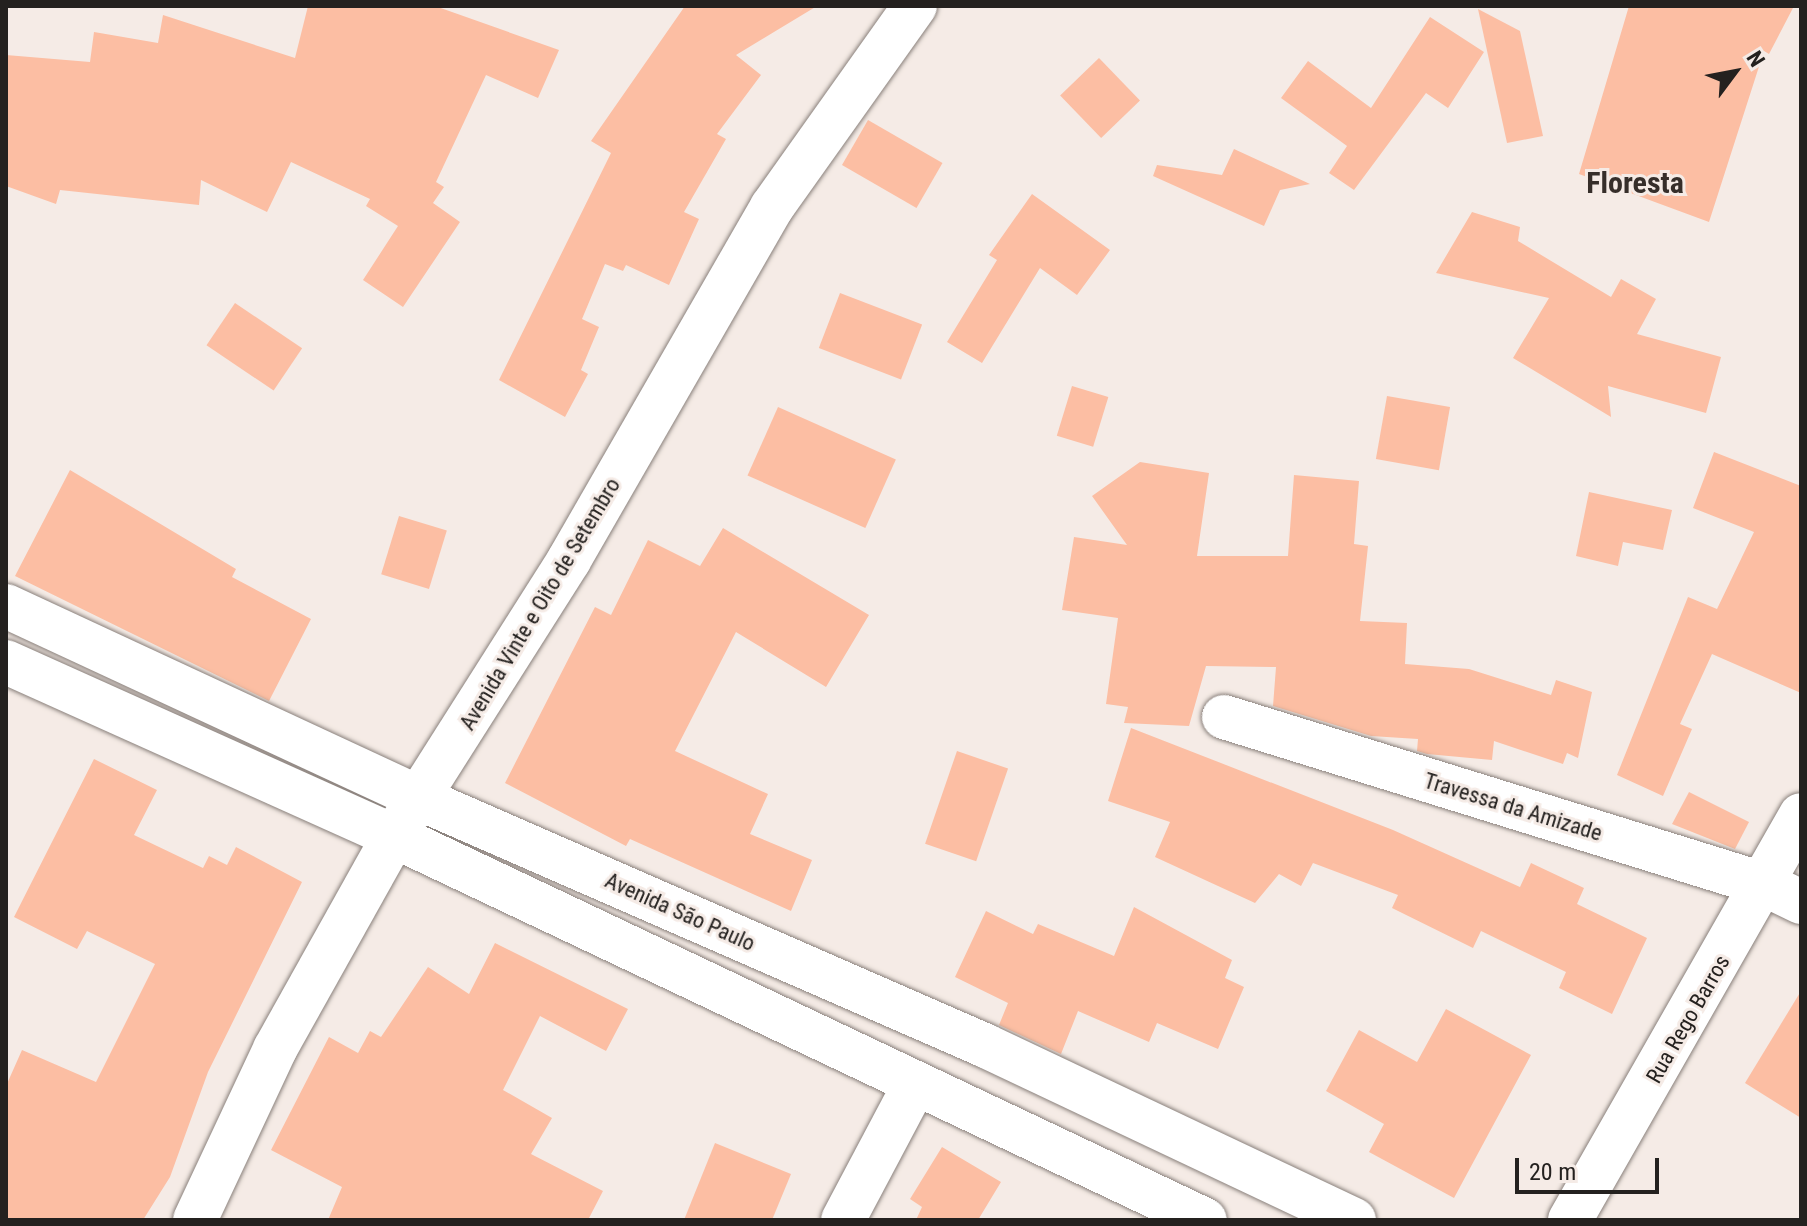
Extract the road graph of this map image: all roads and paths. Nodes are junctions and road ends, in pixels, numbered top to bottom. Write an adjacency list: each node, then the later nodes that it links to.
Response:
1 (915, 6): 5 (street, Avenida Vinte e Oito de Setembro)
2 (6, 606): 5 (street, Avenida São Paulo)
3 (6, 662): 7 (street)
4 (1224, 717): 8 (street, Travessa da Amizade)
5 (423, 800): 7 (street, Avenida Vinte e Oito de Setembro); 9 (street, Avenida São Paulo)
6 (1801, 815): 8 (street, Rua Rego Barros)
7 (394, 836): 10 (street); 12 (street, Avenida Vinte e Oito de Setembro)
8 (1784, 894): 16 (street, Rua Rego Barros)
9 (986, 1046): 11 (street); 15 (street, Avenida São Paulo)
10 (915, 1084): 11 (street); 13 (street)
11 (957, 1104): 14 (street)
12 (195, 1220)
13 (843, 1220)
14 (1205, 1220)
15 (1354, 1220)
16 (1570, 1220)

